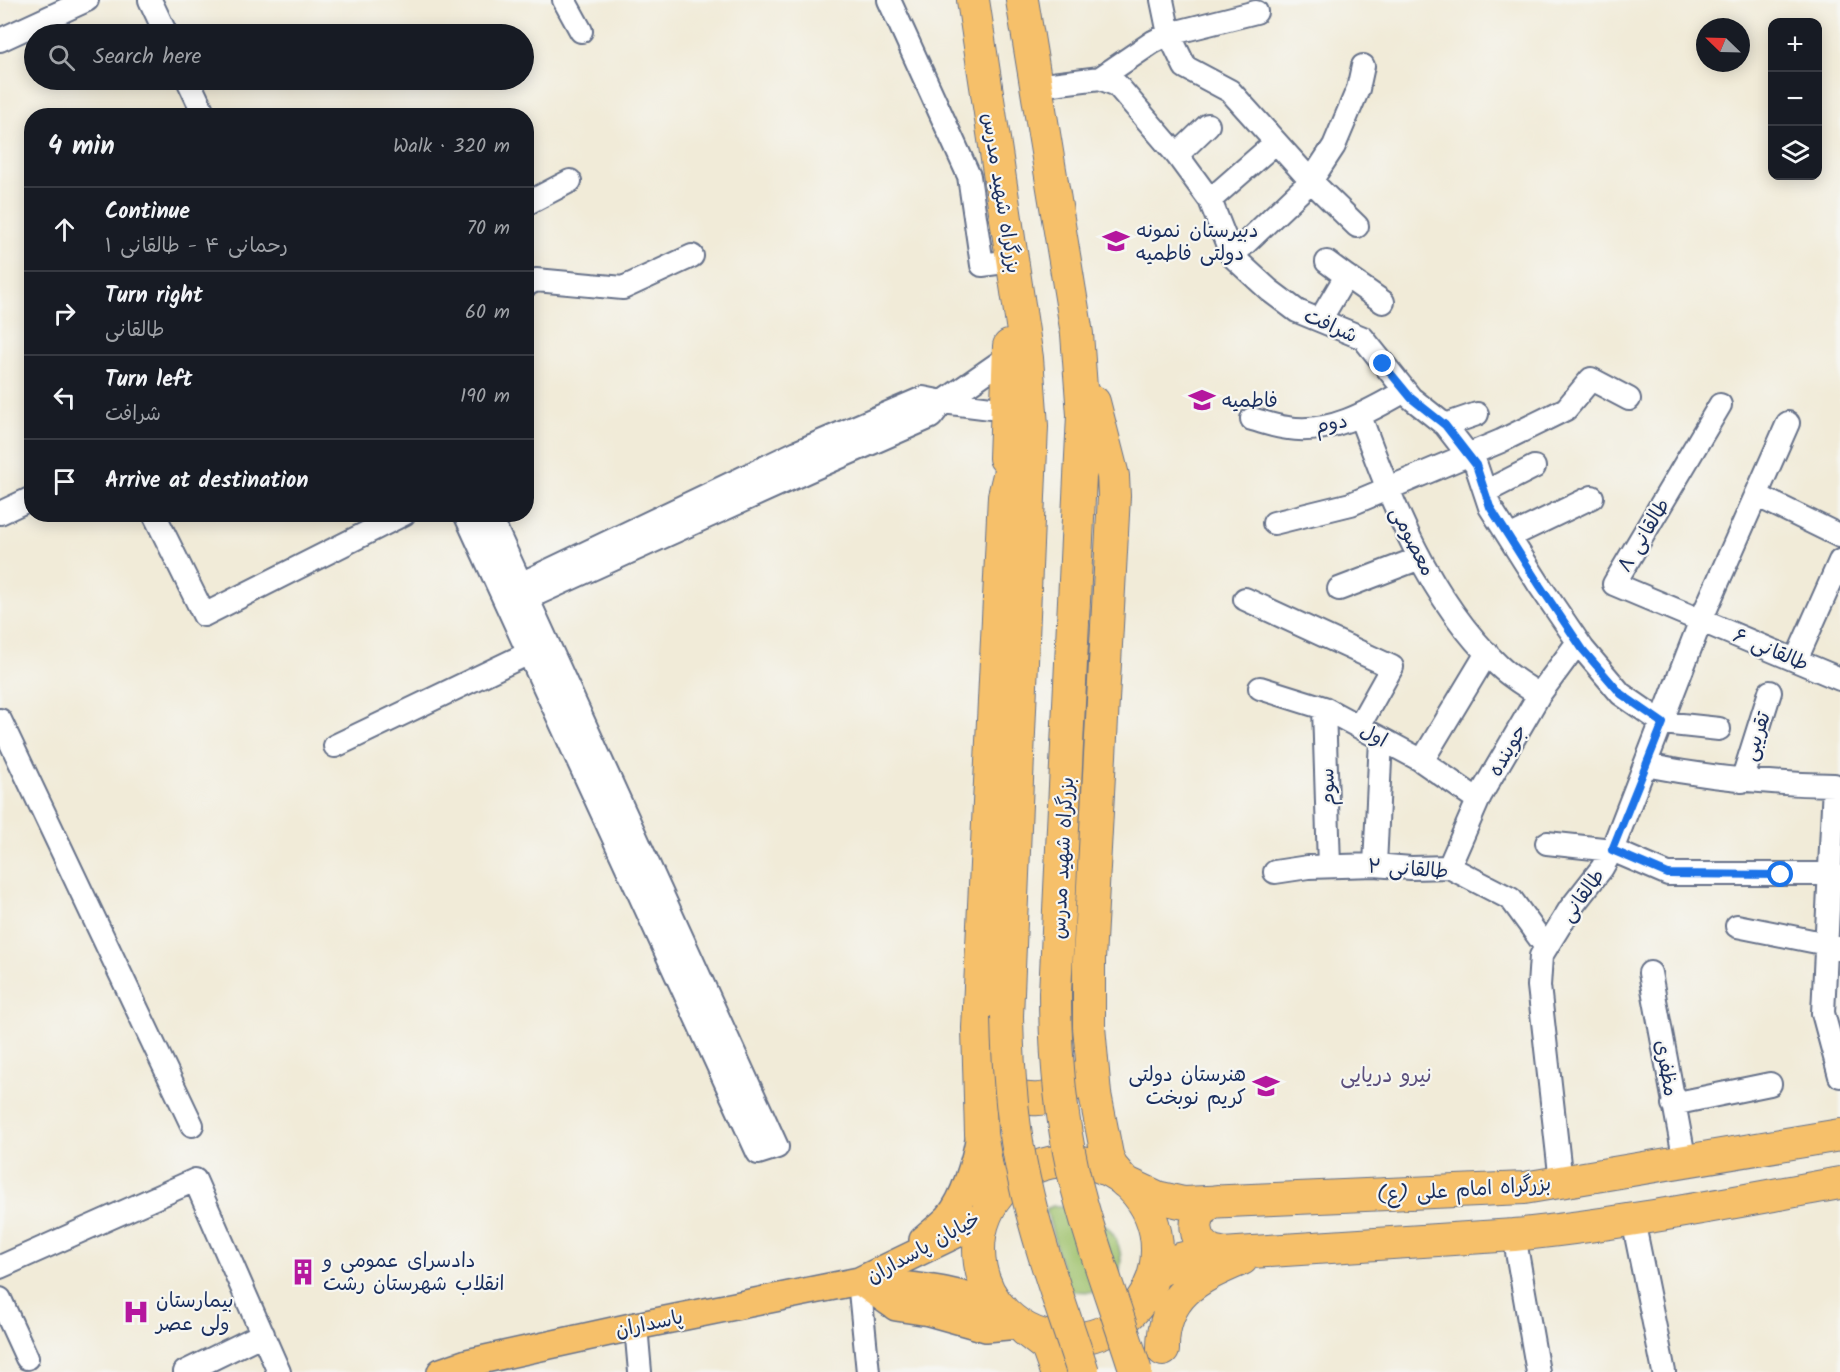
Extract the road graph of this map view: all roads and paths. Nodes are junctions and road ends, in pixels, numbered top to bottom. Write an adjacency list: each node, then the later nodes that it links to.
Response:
1 (87, 0): 9 (street)
2 (150, 0): 10 (street)
3 (564, 0): 12 (street)
4 (889, 0): 30 (street)
5 (973, 0): 30 (highway, بزرگراه شهید مدرس)
6 (1022, 0): 17 (highway, بزرگراه شهید مدرس)
7 (1162, 0): 13 (street)
8 (1256, 12): 13 (street)
9 (35, 24)
10 (161, 24)
11 (24, 29): 14 (street)
12 (581, 31)
13 (1169, 34): 16 (street); 24 (street)
14 (0, 40)
15 (1363, 66): 24 (street)
16 (1100, 78): 17 (street); 22 (street, شرافت)
17 (1036, 86): 36 (highway, بزرگراه شهید مدرس)
18 (193, 90): 19 (street)
19 (201, 108)
20 (1208, 125): 22 (street)
21 (1267, 150): 26 (street)
22 (1177, 155): 26 (street, شرافت)
23 (570, 181): 25 (street)
24 (1311, 181): 27 (street); 29 (street)
25 (534, 200)
26 (1210, 200): 29 (street, شرافت)
27 (1357, 225)
28 (692, 256): 33 (street)
29 (1232, 256): 35 (street, شرافت)
30 (1012, 261): 37 (highway); 38 (highway, بزرگراه شهید مدرس)
31 (1327, 262): 32 (street)
32 (1346, 276): 34 (street); 35 (street)
33 (534, 281)
34 (1383, 302)
35 (1320, 320): 39 (street, شرافت)
36 (1077, 334): 102 (highway, بزرگراه شهید مدرس); 138 (highway, بزرگراه شهید مدرس, bridge)
37 (1009, 356): 41 (street); 43 (highway)
38 (1030, 385): 54 (highway, بزرگراه شهید مدرس); 137 (highway, بزرگراه شهید مدرس, bridge)
39 (1405, 391): 45 (street, دوم); 48 (street, شرافت)
40 (1629, 399): 49 (street)
41 (943, 402): 43 (street); 68 (street)
42 (1720, 405): 71 (street, طالقانی ۸)
43 (1007, 410): 54 (highway)
44 (1477, 414): 48 (street)
45 (1360, 416): 46 (street, دوم); 51 (street, معصومی)
46 (1251, 419)
47 (1788, 423): 53 (street, طالقانی)
48 (1445, 425): 49 (street, شرافت)
49 (1467, 454): 51 (street); 52 (street, شرافت)
50 (1534, 467): 52 (street)
51 (1387, 489): 62 (street); 65 (street, معصومی)
52 (1485, 492): 64 (street, شرافت)
53 (1756, 495): 63 (street); 71 (street, طالقانی)
54 (1004, 496): 103 (highway, بزرگراه شهید مدرس)
55 (1592, 496): 64 (street)
56 (24, 502): 57 (street)
57 (0, 513)
58 (158, 522): 59 (street)
59 (388, 522)
60 (469, 522): 70 (street)
61 (493, 522): 68 (street)
62 (1274, 523)
63 (1840, 536)
64 (1509, 537): 72 (street, شرافت)
65 (1420, 558): 67 (street); 74 (street, معصومی)
66 (1840, 561): 75 (street)
67 (1339, 589)
68 (525, 591): 70 (street); 73 (street)
69 (1245, 598): 83 (street)
70 (505, 602): 73 (street)
71 (1701, 620): 75 (street, طالقانی ۶); 82 (street, طالقانی)
72 (1578, 642): 79 (street, جوینده); 82 (street, شرافت)
73 (529, 653): 86 (street)
74 (1487, 653): 79 (street, معصومی); 87 (street)
75 (1796, 660): 76 (street, طالقانی ۶)
76 (1840, 679)
77 (1260, 688): 80 (street, اول)
78 (1770, 692): 89 (street, تقریبی)
79 (1539, 695): 90 (street, جوینده)
80 (1324, 708): 83 (street, اول); 94 (street, سوم)
81 (0, 720): 107 (street)
82 (1663, 723): 84 (street); 88 (street, طالقانی)
83 (1359, 726): 85 (street, اول)
84 (1719, 729)
85 (1381, 739): 87 (street, اول); 93 (street)
86 (335, 746)
87 (1422, 761): 90 (street, اول)
88 (1645, 765): 89 (street); 92 (street, طالقانی)
89 (1742, 781): 97 (street)
90 (1478, 800): 95 (street, جوینده)
91 (1547, 843): 92 (street)
92 (1612, 850): 97 (street); 100 (street, طالقانی)
93 (1375, 865): 94 (street, طالقانی ۲); 95 (street, طالقانی ۲)
94 (1329, 866): 96 (street, طالقانی ۲)
95 (1449, 867): 100 (street, طالقانی ۲)
96 (1275, 872)
97 (1835, 876): 99 (street)
98 (1737, 926): 99 (street)
99 (1833, 947): 104 (street)
100 (1546, 948): 112 (street, طالقانی)
101 (1650, 973): 106 (street, مظفری)
102 (1090, 1046): 103 (highway); 111 (highway, بزرگراه شهید مدرس)
103 (978, 1053): 108 (highway, بزرگراه شهید مدرس)
104 (1840, 1073)
105 (1770, 1084): 106 (street)
106 (1673, 1104): 110 (street, مظفری)
107 (192, 1125)
108 (981, 1128): 115 (highway, بزرگراه شهید مدرس); 120 (main road)
109 (1840, 1136): 110 (highway, بزرگراه امام علی (ع))
110 (1685, 1162): 112 (highway, بزرگراه امام علی (ع))
111 (1124, 1180): 114 (highway, بزرگراه امام علی (ع)); 115 (highway); 122 (highway)
112 (1561, 1182): 114 (highway, بزرگراه امام علی (ع))
113 (1840, 1183): 116 (highway)
114 (1217, 1201): 119 (highway)
115 (988, 1210): 120 (main road, خیابان پاسداران); 125 (highway)
116 (1633, 1220): 117 (highway); 140 (street)
117 (1514, 1235): 118 (highway); 139 (street)
118 (1262, 1251): 119 (highway); 129 (highway)
119 (1221, 1253): 122 (highway)
120 (898, 1262): 123 (main road, خیابان پاسداران)
121 (0, 1267): 127 (street)
122 (1153, 1276): 125 (highway); 129 (highway)
123 (859, 1281): 125 (main road, خیابان پاسداران); 126 (main road, پاسداران); 135 (street)
124 (0, 1299): 128 (street)
125 (1014, 1321): 136 (highway)
126 (636, 1326): 133 (main road, پاسداران); 134 (street)
127 (262, 1334): 130 (street); 132 (street)
128 (27, 1358)
129 (1166, 1361)
130 (215, 1365): 131 (street)
131 (185, 1372)
132 (279, 1372)
133 (441, 1372)
134 (640, 1372)
135 (868, 1372)
136 (1056, 1372)
137 (1083, 1372)
138 (1136, 1372)
139 (1538, 1372)
140 (1664, 1372)

